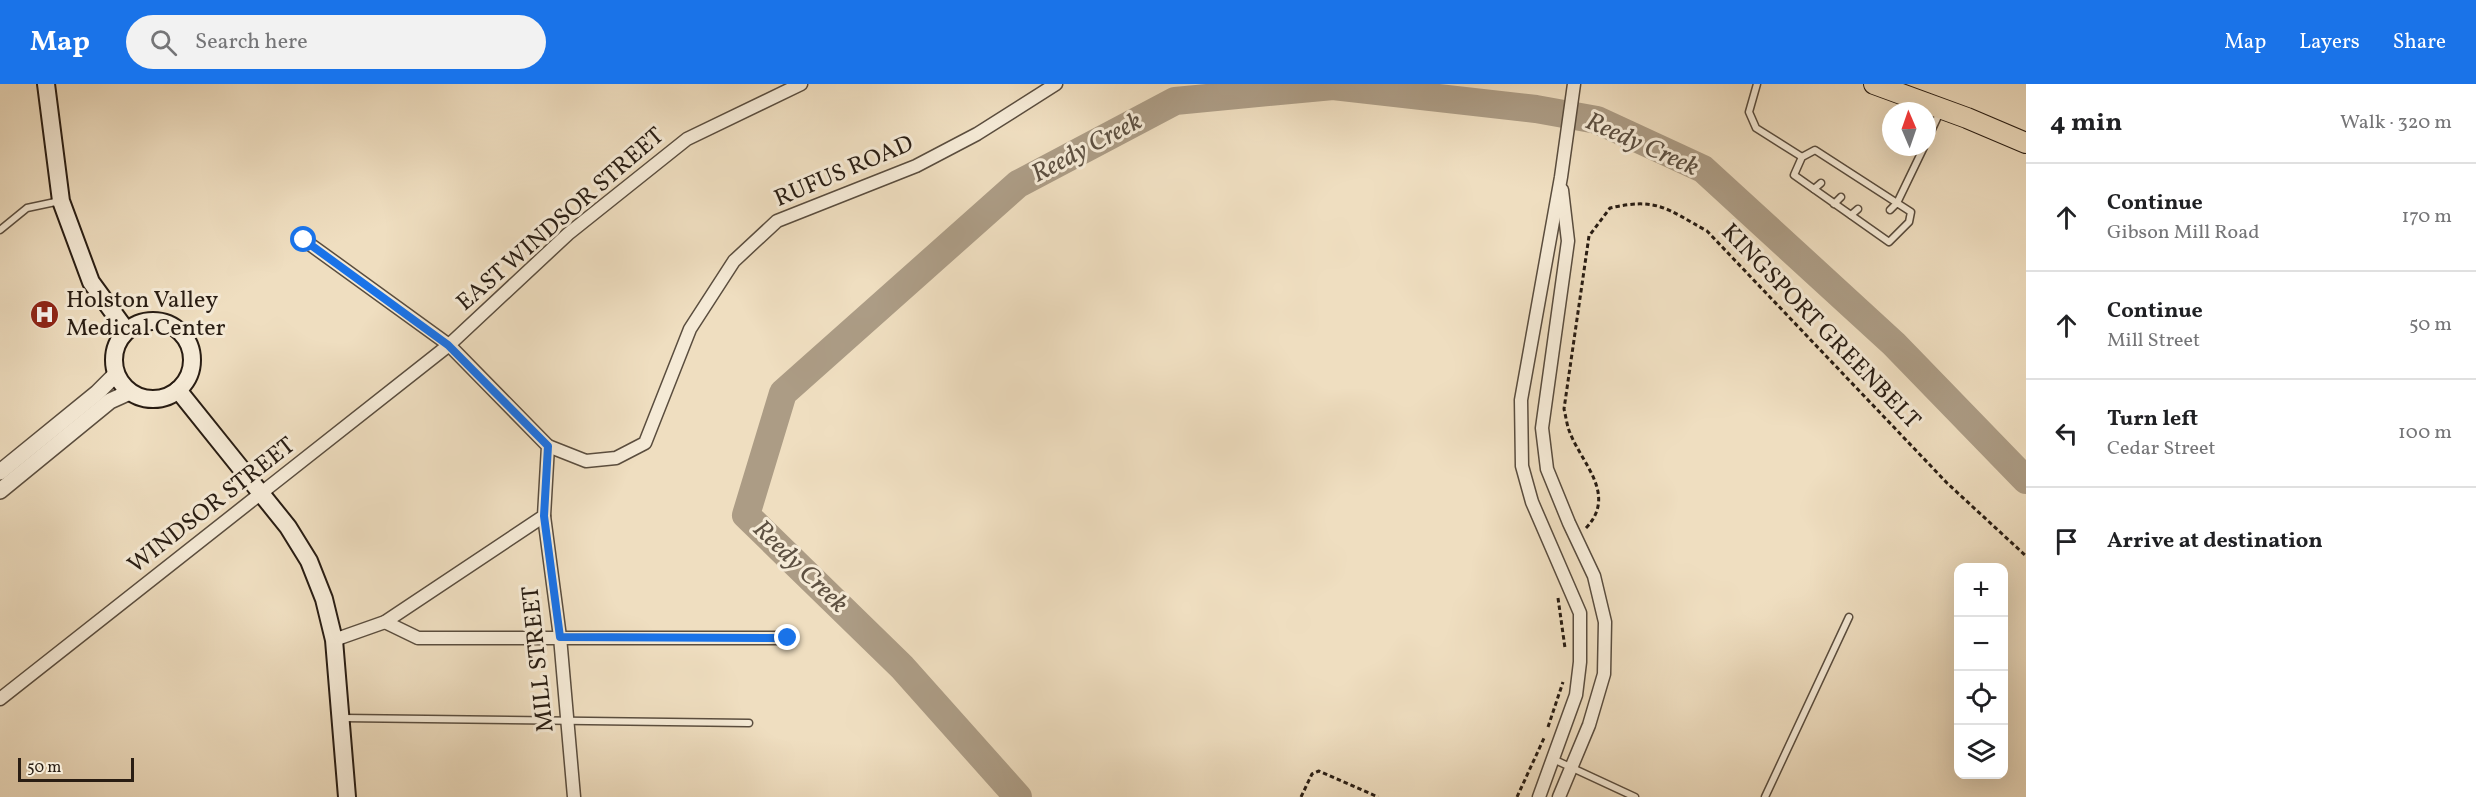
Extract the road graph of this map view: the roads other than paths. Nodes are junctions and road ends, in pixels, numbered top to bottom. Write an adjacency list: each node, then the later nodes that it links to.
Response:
1 (46, 84): 22 (main road)
2 (801, 84): 33 (street, EAST WINDSOR STREET)
3 (1056, 84): 37 (street, RUFUS ROAD)
4 (1575, 84): 14 (street)
5 (1757, 84): 11 (lane)
6 (1874, 84): 7 (highway)
7 (1942, 109): 8 (lane); 9 (highway)
8 (1936, 121)
9 (2026, 143)
10 (1920, 156): 23 (lane)
11 (1802, 157): 12 (lane); 18 (lane)
12 (1842, 166): 13 (lane); 15 (lane)
13 (1836, 171)
14 (1561, 177): 51 (street); 52 (street)
15 (1862, 179): 17 (lane); 19 (lane)
16 (1821, 183): 18 (lane)
17 (1855, 185)
18 (1814, 189): 24 (lane)
19 (1879, 190): 21 (lane); 23 (lane)
20 (1841, 197): 24 (lane)
21 (1871, 197)
22 (61, 201): 30 (lane); 32 (main road)
23 (1897, 203): 26 (lane); 29 (lane)
24 (1834, 204): 27 (lane)
25 (1858, 209): 27 (lane)
26 (1890, 210)
27 (1851, 215): 29 (lane)
28 (1877, 223): 29 (lane)
29 (1871, 229)
30 (0, 230)
31 (304, 240): 33 (street)
32 (126, 330): 34 (main road); 35 (main road)
33 (448, 345): 37 (street); 40 (street, WINDSOR STREET)
34 (116, 374): 36 (main road); 38 (street)
35 (178, 390): 36 (main road); 40 (main road)
36 (130, 392): 39 (street)
37 (548, 446): 41 (street, MILL STREET)
38 (0, 472)
39 (0, 491)
40 (262, 494): 46 (main road); 47 (street, WINDSOR STREET)
41 (544, 516): 43 (street); 44 (street, MILL STREET)
42 (1849, 617): 58 (lane)
43 (386, 622): 44 (street); 46 (street)
44 (560, 637): 45 (street); 49 (street, MILL STREET)
45 (788, 638)
46 (334, 640): 48 (main road)
47 (0, 699)
48 (342, 718): 49 (lane); 53 (main road)
49 (567, 720): 50 (lane); 54 (street, MILL STREET)
50 (749, 723)
51 (1553, 759): 52 (lane); 55 (street)
52 (1572, 768): 56 (street); 57 (lane)
53 (347, 797)
54 (574, 797)
55 (1539, 797)
56 (1559, 797)
57 (1635, 797)
58 (1764, 797)

